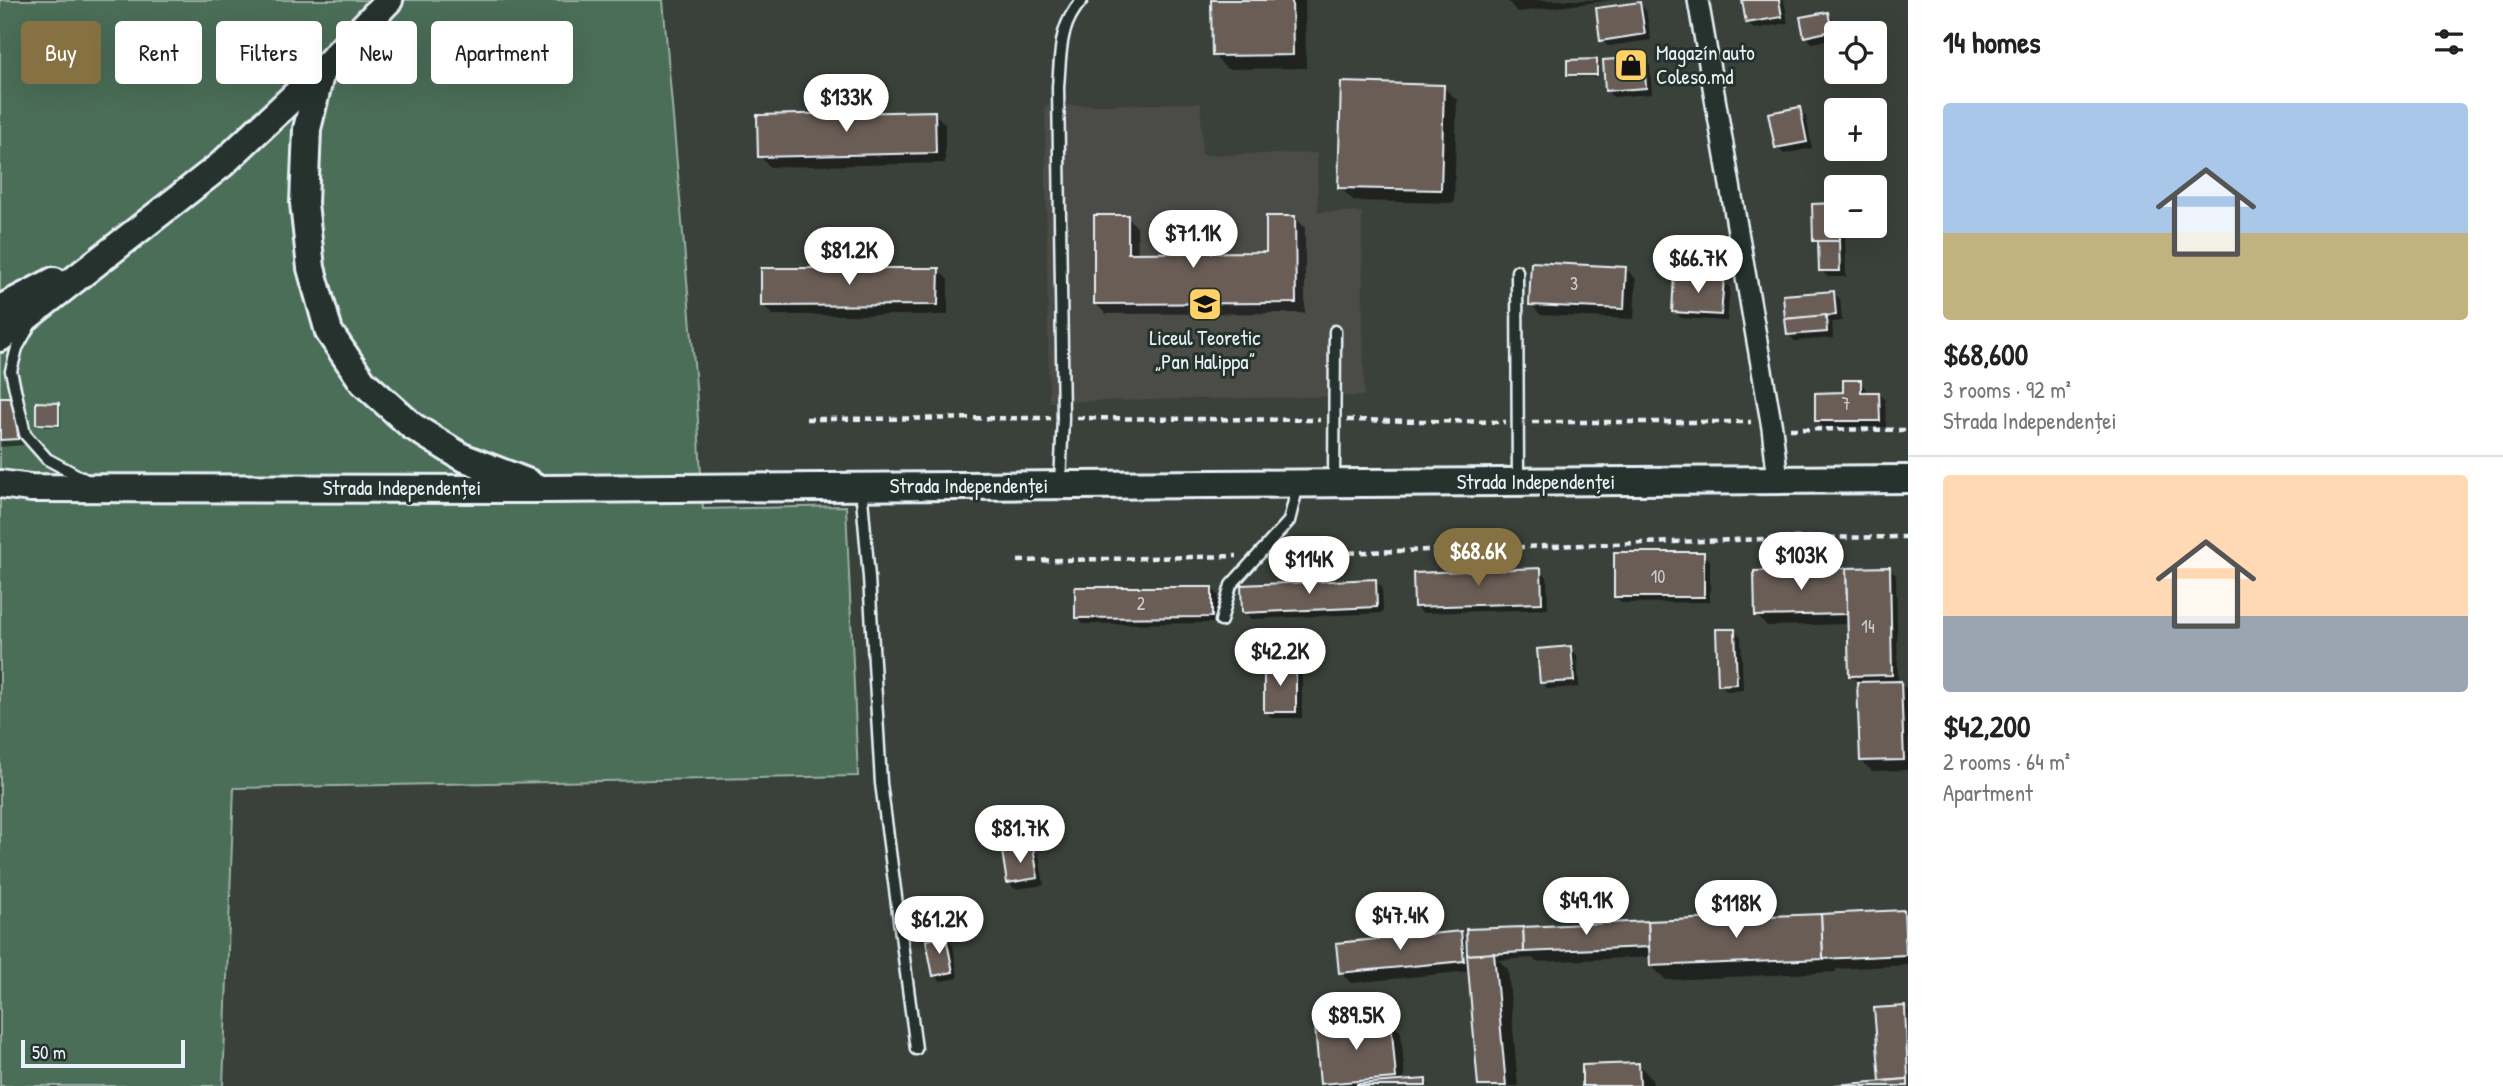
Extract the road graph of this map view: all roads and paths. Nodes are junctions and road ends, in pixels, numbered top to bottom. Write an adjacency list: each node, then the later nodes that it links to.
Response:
1 (389, 0): 4 (main road)
2 (1082, 0): 13 (lane)
3 (1698, 0): 17 (street)
4 (322, 70)
5 (307, 84): 7 (main road)
6 (318, 84): 29 (main road)
7 (120, 245): 9 (main road); 10 (main road)
8 (1517, 271): 16 (lane)
9 (42, 305): 12 (main road); 27 (lane)
10 (0, 309)
11 (1335, 331): 15 (lane)
12 (0, 338)
13 (1063, 418): 14 (path); 15 (path); 25 (lane)
14 (806, 419)
15 (1335, 420): 16 (path); 23 (lane)
16 (1519, 422): 17 (path); 21 (lane)
17 (1772, 428): 18 (path); 20 (street)
18 (1908, 430)
19 (1908, 479): 20 (main road, Strada Independenței)
20 (1778, 480): 21 (main road, Strada Independenței)
21 (1518, 482): 23 (main road, Strada Independenței)
22 (1298, 483): 23 (main road, Strada Independenței); 25 (main road, Strada Independenței); 32 (lane)
23 (1334, 483)
24 (0, 484): 28 (main road, Strada Independenței)
25 (1060, 485): 26 (main road, Strada Independenței)
26 (861, 486): 29 (main road, Strada Independenței); 35 (lane)
27 (98, 487): 28 (main road, Strada Independenței); 29 (main road, Strada Independenței)
28 (31, 488): 30 (main road, Strada Independenței)
29 (543, 489)
30 (0, 493)
31 (1908, 537): 32 (path)
32 (1258, 555): 33 (path); 34 (lane)
33 (1018, 561)
34 (1221, 621)
35 (916, 1049)

